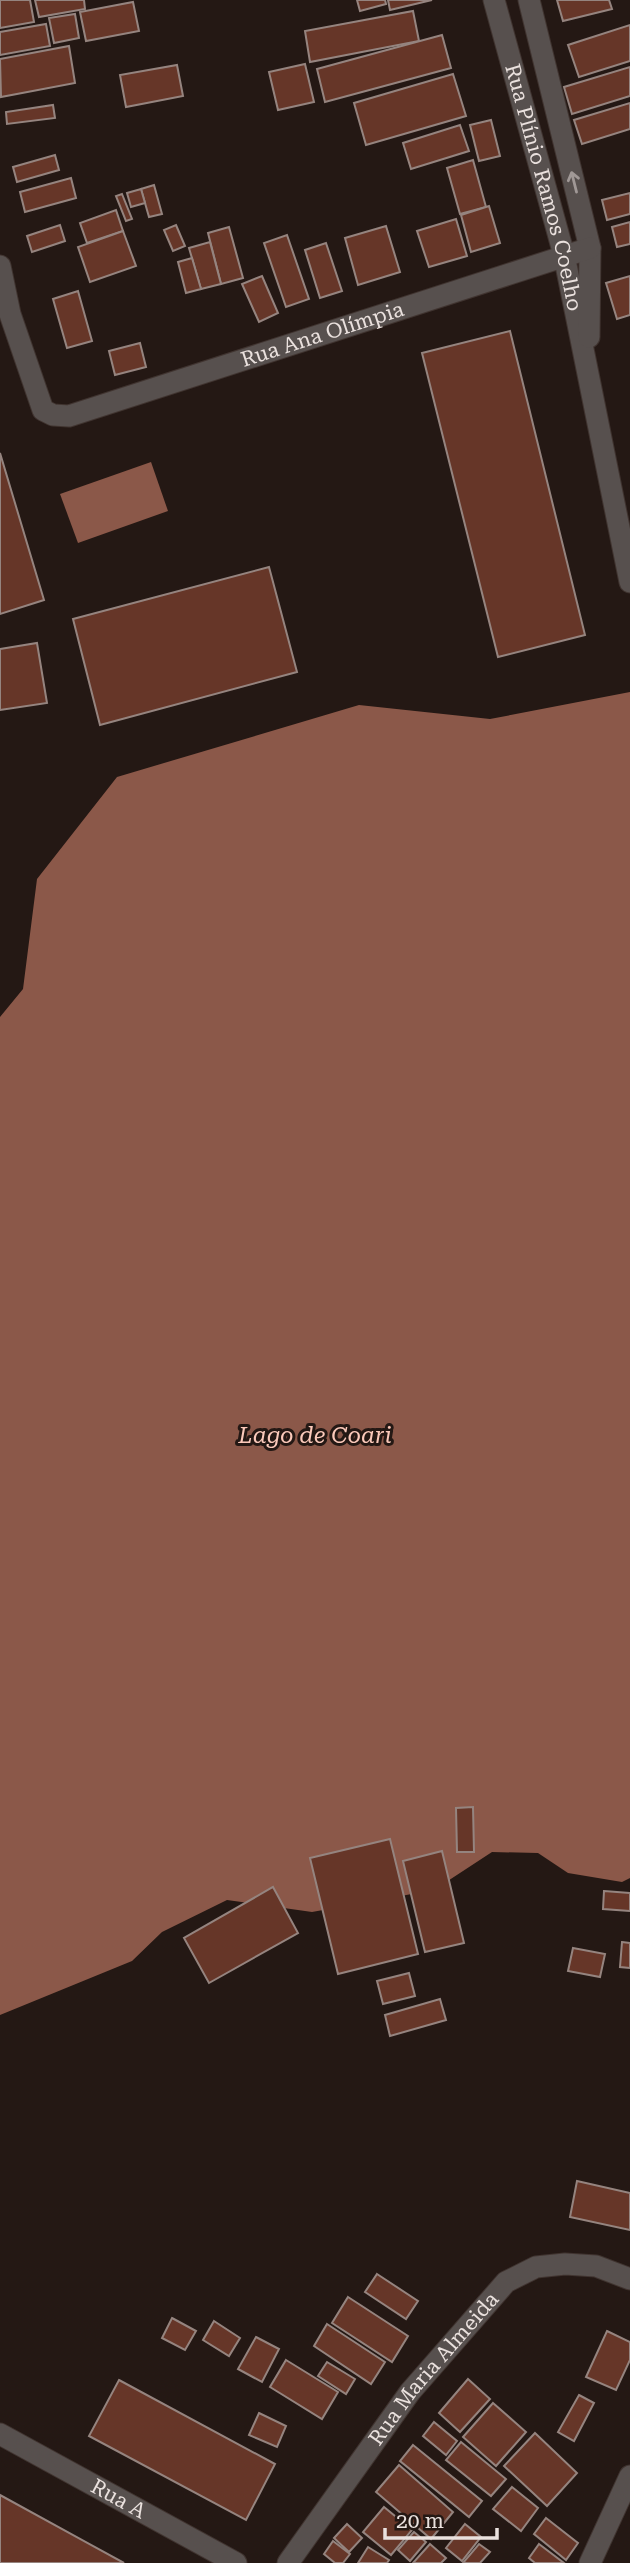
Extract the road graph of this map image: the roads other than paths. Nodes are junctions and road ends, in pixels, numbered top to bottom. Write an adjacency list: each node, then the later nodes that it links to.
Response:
1 (494, 0): 4 (street, Rua Plínio Ramos Coelho)
2 (528, 0): 3 (street, Rua Plínio Ramos Coelho, one-way to 2)
3 (590, 248): 4 (street, Rua Ana Olímpia); 6 (street, Rua Plínio Ramos Coelho)
4 (564, 255): 5 (street, Rua Ana Olímpia); 6 (street, Rua Plínio Ramos Coelho)
5 (0, 267)
6 (589, 377): 7 (street, Rua Plínio Ramos Coelho)
7 (624, 518): 8 (street, Rua Plínio Ramos Coelho)
8 (630, 582)
9 (630, 2279): 13 (street, Rua Maria Almeida)
10 (0, 2434): 12 (street, Rua A)
11 (630, 2476): 14 (street)
12 (236, 2563)
13 (288, 2563)
14 (590, 2563)

